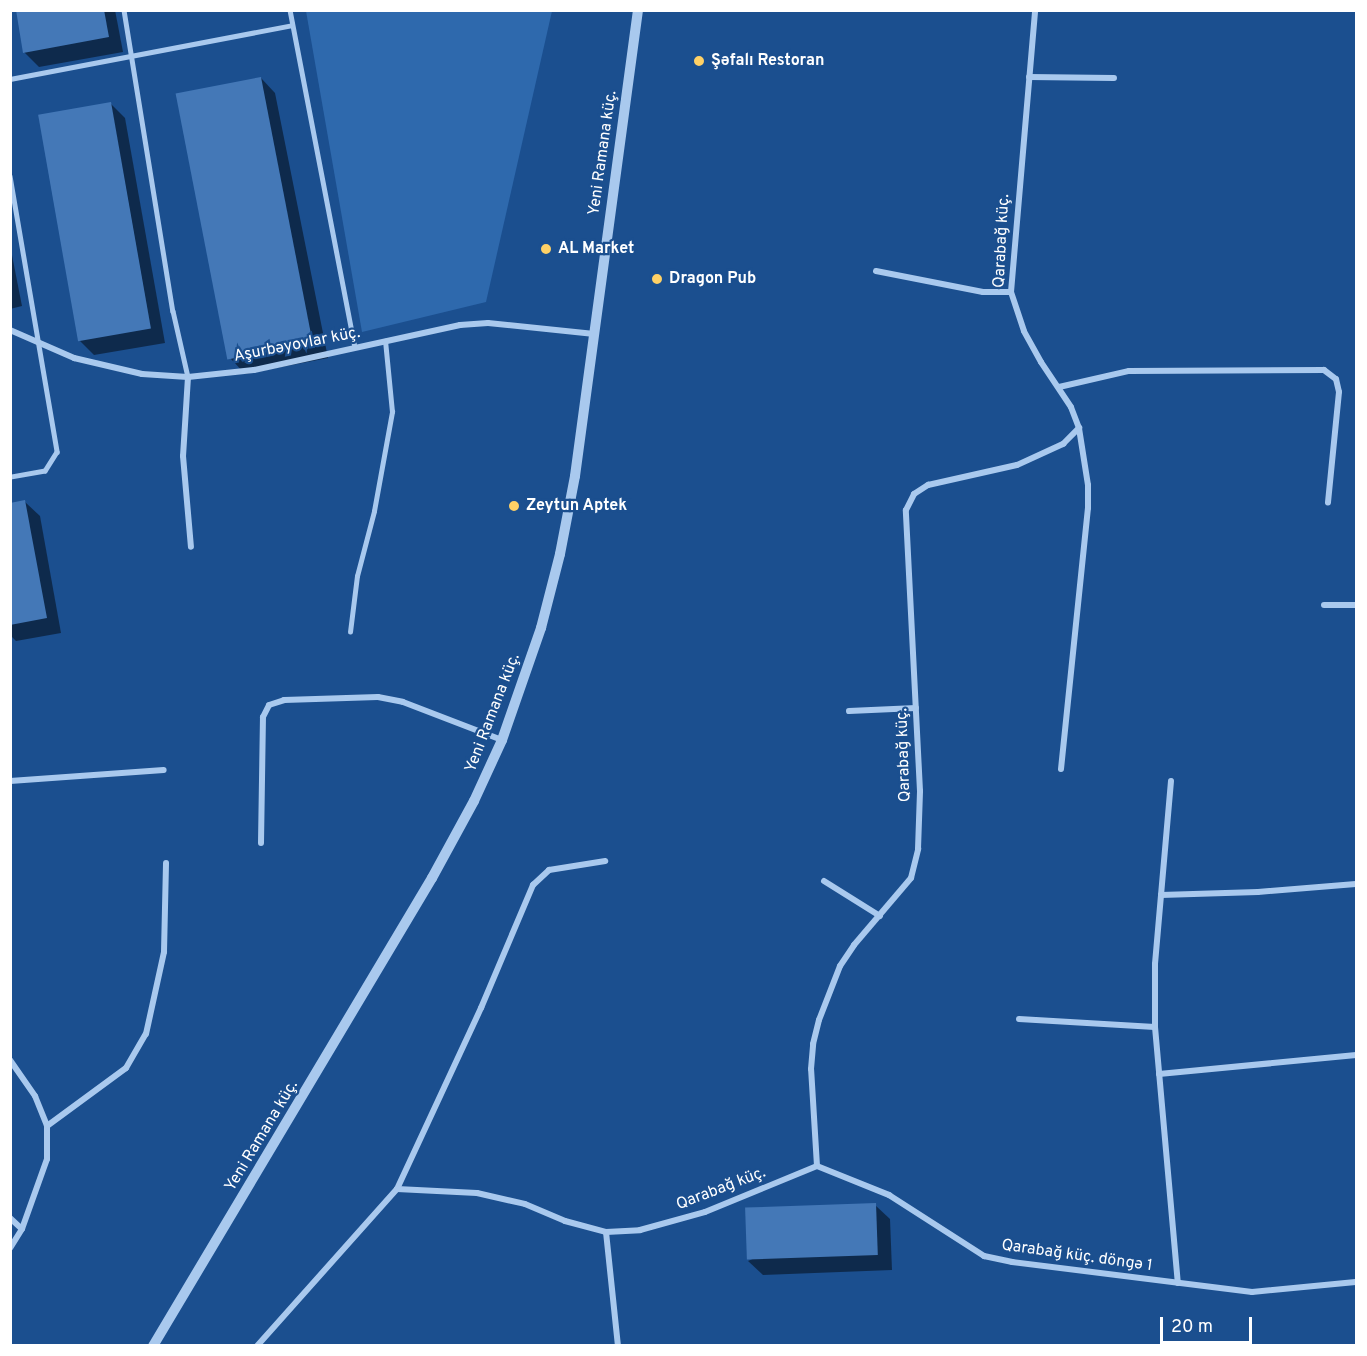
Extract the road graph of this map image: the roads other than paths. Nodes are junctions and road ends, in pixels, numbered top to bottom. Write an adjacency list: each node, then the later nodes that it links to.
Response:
1 (124, 10): 6 (lane)
2 (290, 10): 5 (lane)
3 (638, 10): 14 (street, Yeni Ramana küç.)
4 (1035, 10): 7 (street, Qarabağ küç.)
5 (292, 25): 6 (lane); 17 (lane)
6 (131, 55): 9 (lane); 18 (lane)
7 (1029, 76): 8 (street); 12 (street, Qarabağ küç.)
8 (1114, 78)
9 (10, 79)
10 (10, 176): 15 (lane)
11 (876, 271): 12 (street)
12 (1011, 292): 19 (street, Qarabağ küç.)
13 (10, 330): 15 (street, Aşurbəyovlar küç.)
14 (594, 334): 16 (street, Aşurbəyovlar küç.); 29 (street, Yeni Ramana küç.)
15 (38, 341): 18 (street, Aşurbəyovlar küç.); 21 (lane)
16 (385, 341): 17 (street, Aşurbəyovlar küç.); 26 (lane)
17 (355, 347): 18 (street, Aşurbəyovlar küç.)
18 (188, 377): 23 (street)
19 (1059, 387): 20 (street, Qarabağ küç.); 22 (street)
20 (1079, 428): 27 (street, Qarabağ küç.); 30 (street)
21 (10, 477)
22 (1328, 502)
23 (191, 547)
24 (1324, 605): 25 (street)
25 (1356, 605)
26 (350, 632)
27 (916, 708): 28 (street); 40 (street, Qarabağ küç.)
28 (849, 711)
29 (502, 740): 34 (street); 55 (street, Yeni Ramana küç.)
30 (1061, 769)
31 (164, 770): 32 (street)
32 (10, 781)
33 (1170, 781): 39 (street)
34 (261, 843)
35 (605, 861): 48 (street)
36 (166, 862): 46 (street)
37 (824, 881): 40 (street)
38 (1356, 884): 39 (street)
39 (1161, 895): 42 (street)
40 (880, 916): 47 (street, Qarabağ küç.)
41 (1019, 1019): 42 (street)
42 (1155, 1027): 45 (street)
43 (1356, 1055): 45 (street)
44 (10, 1060): 46 (street)
45 (1159, 1074): 54 (street)
46 (47, 1126): 50 (street)
47 (817, 1166): 51 (street, Qarabağ küç.); 54 (street, Qarabağ küç. döngə 1)
48 (397, 1189): 51 (street, Qarabağ küç.); 56 (street)
49 (10, 1218): 50 (street)
50 (22, 1229): 52 (street)
51 (606, 1232): 57 (street)
52 (10, 1248)
53 (1356, 1282): 54 (street, Qarabağ küç. döngə 1)
54 (1178, 1283)
55 (153, 1346)
56 (257, 1346)
57 (618, 1346)

